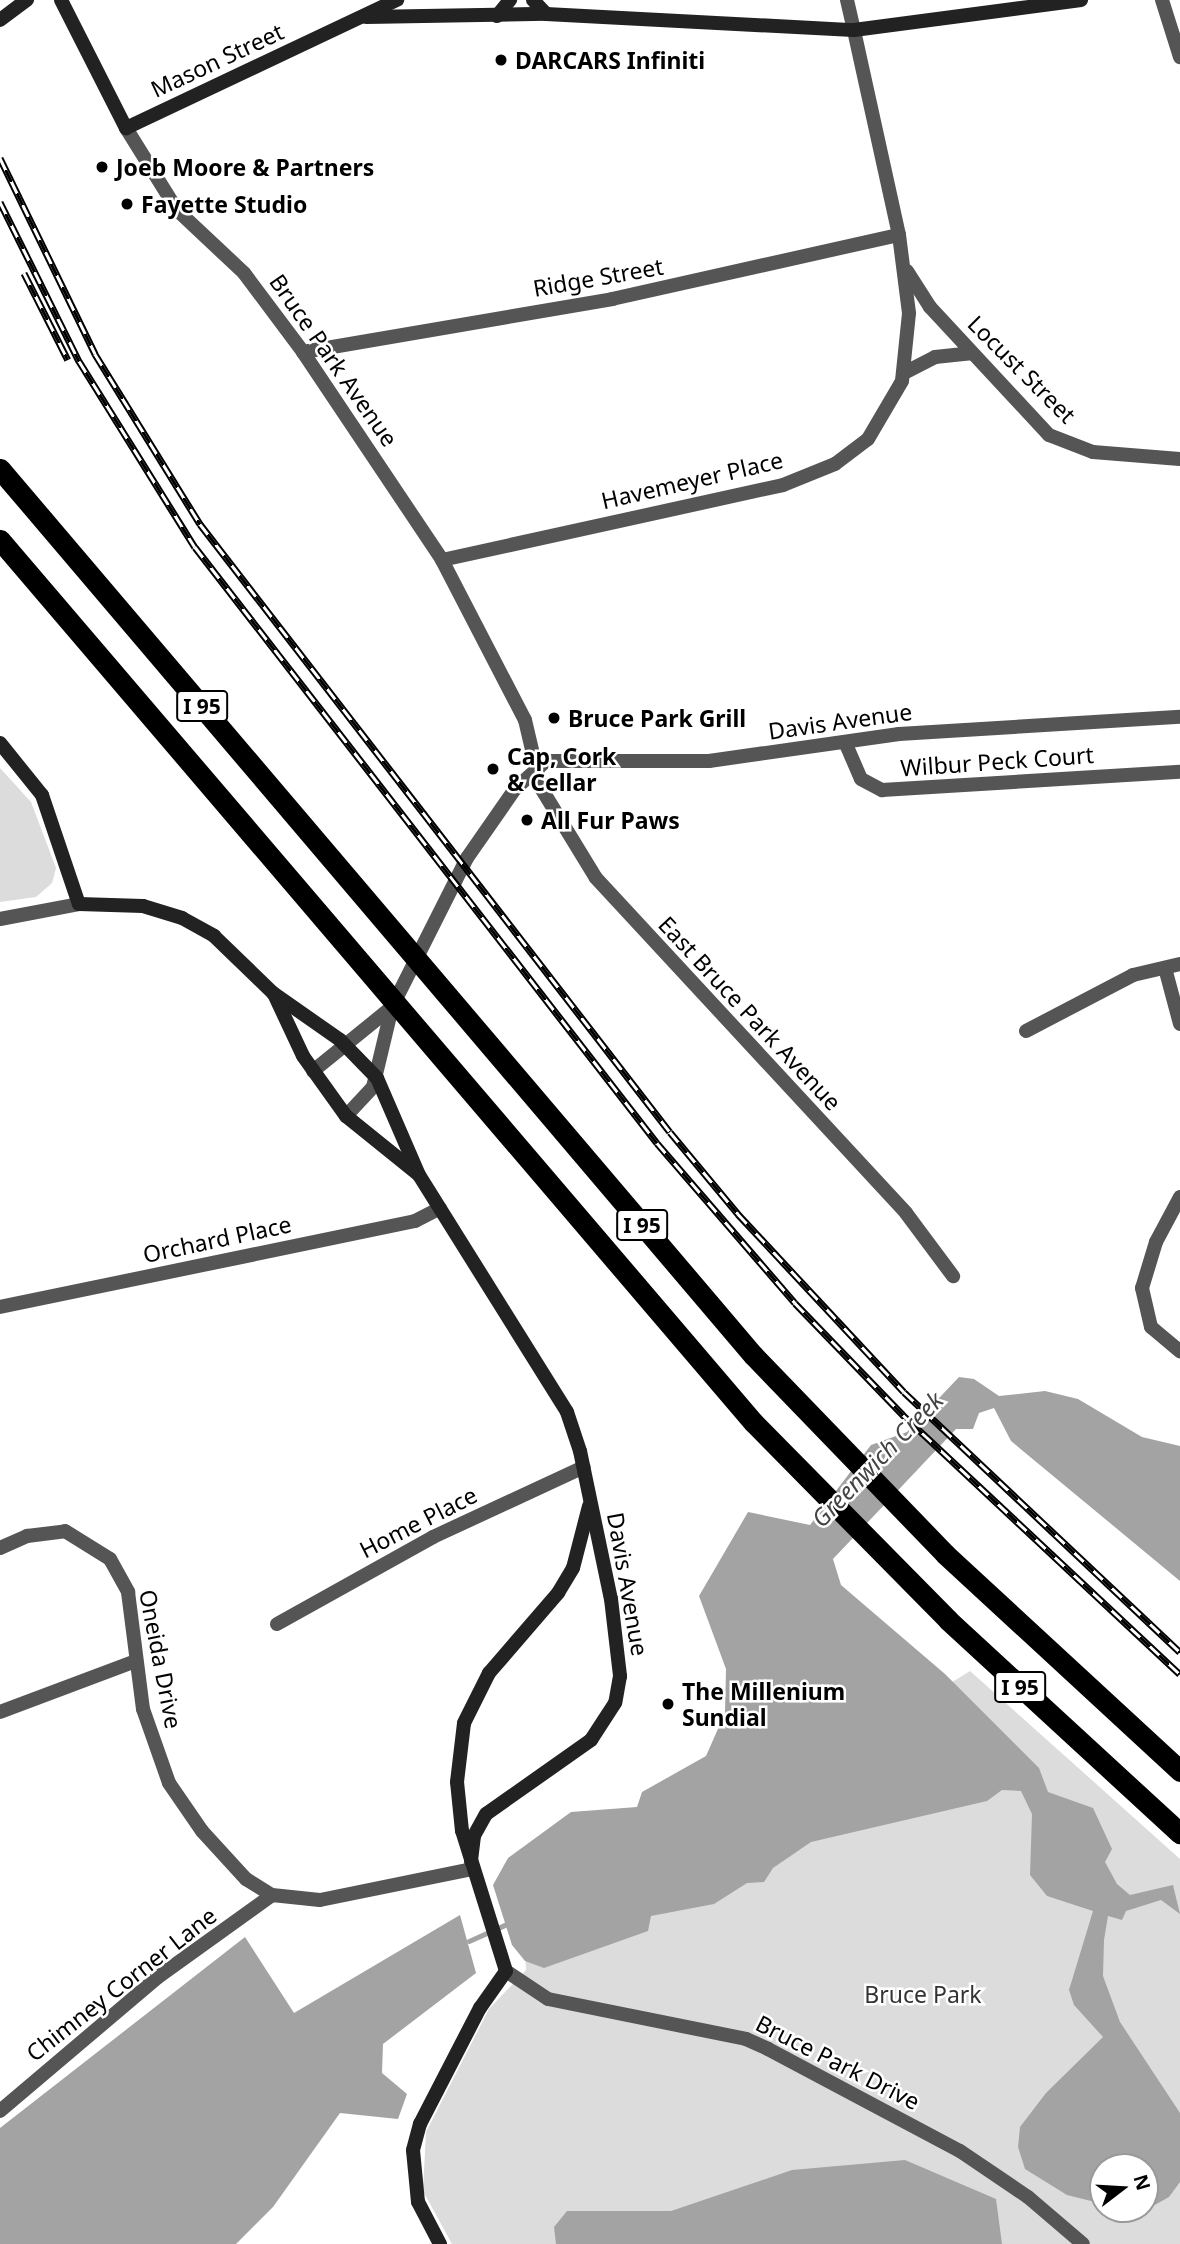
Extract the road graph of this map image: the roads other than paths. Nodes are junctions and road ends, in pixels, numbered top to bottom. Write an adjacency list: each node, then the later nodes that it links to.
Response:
1 (27, 0): 14 (main road)
2 (61, 0): 17 (main road, Bruce Park Avenue)
3 (397, 0): 13 (main road, Mason Street)
4 (457, 0): 10 (main road)
5 (510, 0): 12 (main road)
6 (533, 0): 11 (main road)
7 (847, 0): 15 (street, Havemeyer Place)
8 (1081, 0): 15 (main road, Mason Street)
9 (1162, 0): 16 (street)
10 (464, 14): 12 (main road, Mason Street); 13 (main road, Mason Street)
11 (546, 14): 12 (main road, Mason Street); 15 (main road, Mason Street)
12 (497, 16)
13 (366, 17): 17 (main road, Mason Street)
14 (0, 20)
15 (853, 30): 18 (street, Havemeyer Place)
16 (1180, 57)
17 (126, 128): 20 (street, Bruce Park Avenue)
18 (899, 235): 19 (street, Havemeyer Place); 20 (street, Ridge Street)
19 (904, 267): 21 (street, Locust Street); 22 (street, Havemeyer Place)
20 (303, 352): 26 (street, Bruce Park Avenue)
21 (971, 353): 22 (street); 23 (street, Locust Street)
22 (903, 377): 26 (street, Havemeyer Place)
23 (1180, 459)
24 (0, 469): 56 (highway, I 95)
25 (0, 540): 57 (highway, I 95)
26 (442, 560): 30 (street, Bruce Park Avenue)
27 (1180, 717): 28 (street, Davis Avenue)
28 (845, 742): 30 (street, Davis Avenue); 31 (street, Wilbur Peck Court)
29 (0, 743): 32 (main road)
30 (536, 768): 37 (street); 47 (street, East Bruce Park Avenue)
31 (1180, 772)
32 (79, 904): 33 (street); 36 (main road)
33 (0, 919)
34 (1180, 964): 35 (street)
35 (1165, 968): 38 (street); 39 (street)
36 (273, 993): 40 (main road, Davis Avenue); 41 (main road, Davis Avenue)
37 (392, 1007): 40 (street); 42 (street)
38 (1180, 1024)
39 (1026, 1031)
40 (346, 1046): 41 (street); 42 (main road, Davis Avenue)
41 (313, 1071): 43 (main road, Davis Avenue)
42 (377, 1078): 43 (street); 44 (main road, Davis Avenue)
43 (346, 1116): 44 (main road, Davis Avenue)
44 (419, 1175): 46 (main road, Davis Avenue)
45 (1180, 1197): 49 (street)
46 (440, 1208): 48 (street, Orchard Place); 50 (main road, Davis Avenue)
47 (953, 1276)
48 (0, 1307)
49 (1180, 1351)
50 (584, 1467): 51 (main road, Davis Avenue); 53 (street, Home Place)
51 (590, 1502): 58 (main road, Davis Avenue); 58 (main road, Davis Avenue)
52 (0, 1548): 54 (street, Oneida Drive)
53 (277, 1625)
54 (136, 1661): 55 (street); 59 (street, Oneida Drive)
55 (0, 1712)
56 (1180, 1771)
57 (1180, 1833)
58 (472, 1865): 59 (street); 60 (main road, Davis Avenue)
59 (272, 1895): 61 (street, Chimney Corner Lane)
60 (506, 1971): 62 (main road); 63 (street, Bruce Park Drive)
61 (0, 2110)
62 (440, 2244)
63 (1083, 2244)

